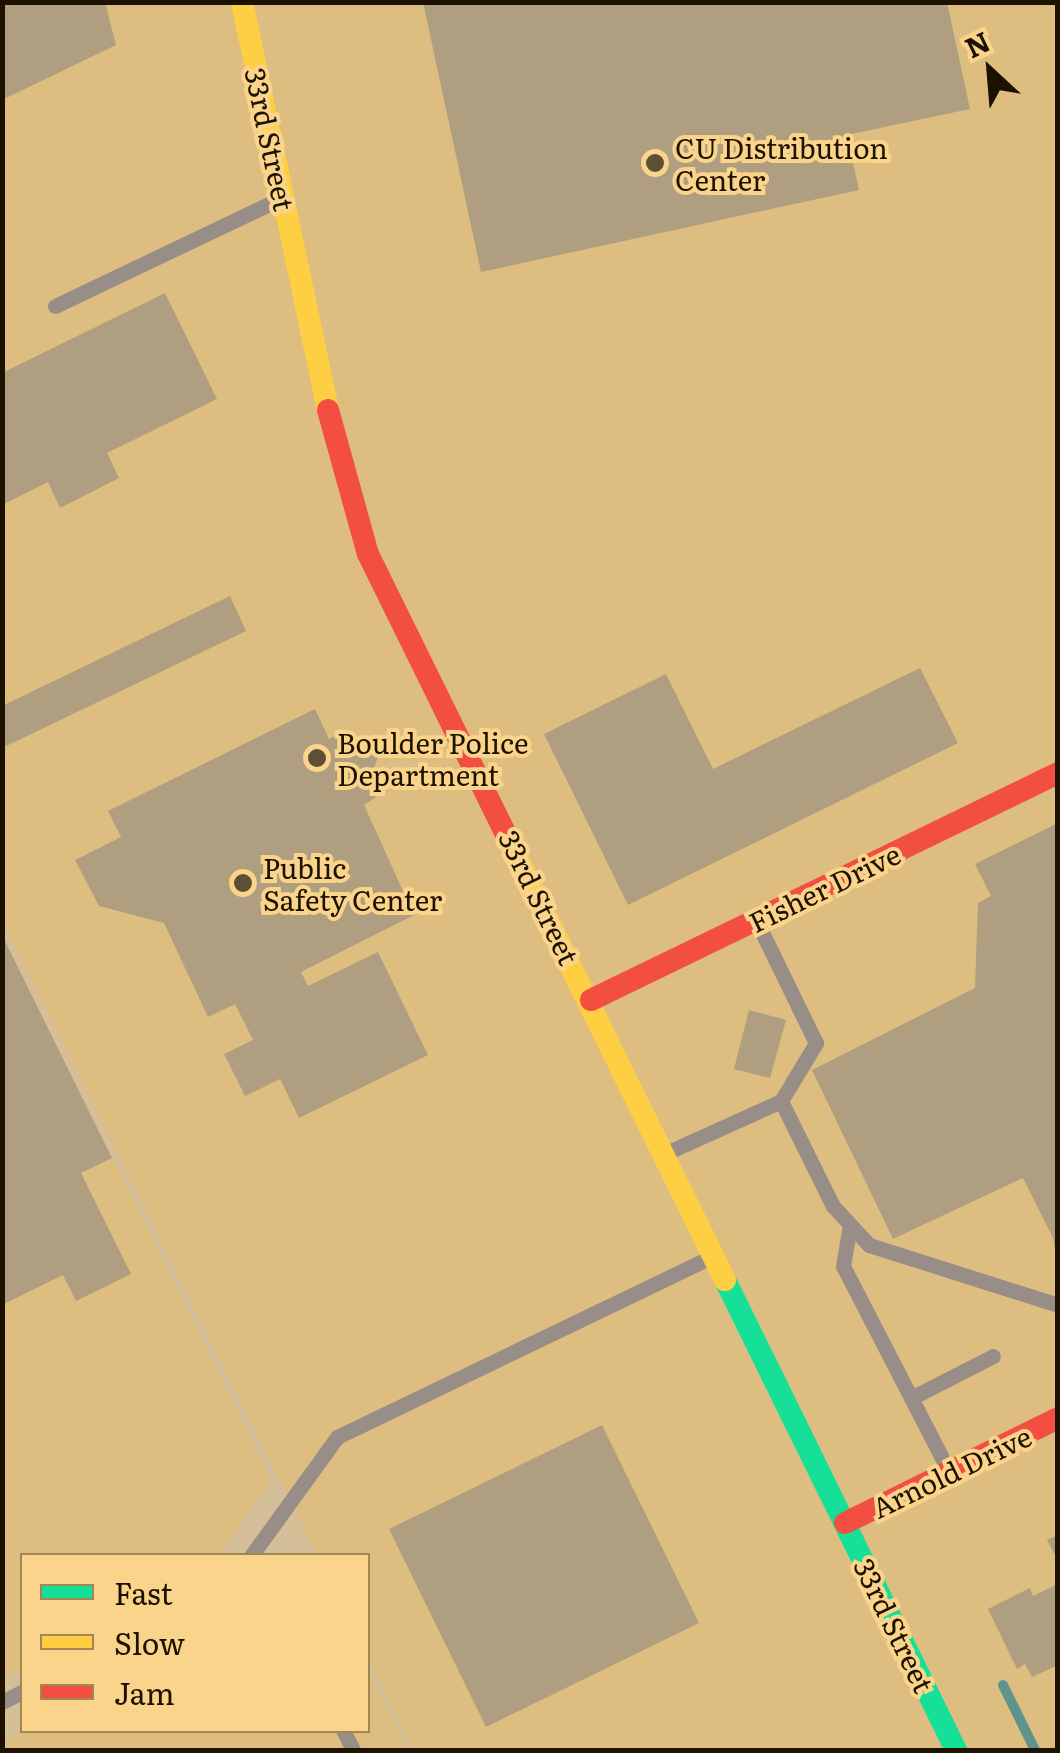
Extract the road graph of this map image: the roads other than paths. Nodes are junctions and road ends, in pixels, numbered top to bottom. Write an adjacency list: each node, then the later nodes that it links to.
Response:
1 (242, 2): 2 (street, 33rd Street)
2 (283, 197): 3 (lane); 6 (street, 33rd Street)
3 (55, 306)
4 (1058, 773): 5 (street, Fisher Drive)
5 (756, 920): 6 (street, Fisher Drive); 7 (lane)
6 (591, 1000): 8 (street, 33rd Street)
7 (781, 1101): 8 (lane); 9 (lane)
8 (666, 1153): 10 (street, 33rd Street)
9 (850, 1225): 11 (lane); 13 (lane)
10 (714, 1255): 16 (street, 33rd Street); 17 (lane)
11 (1058, 1305)
12 (993, 1356): 13 (lane)
13 (911, 1398): 15 (lane)
14 (1058, 1418): 15 (street, Arnold Drive)
15 (950, 1472): 16 (street, Arnold Drive)
16 (845, 1523): 18 (street, 33rd Street)
17 (253, 1553)
18 (956, 1750)

